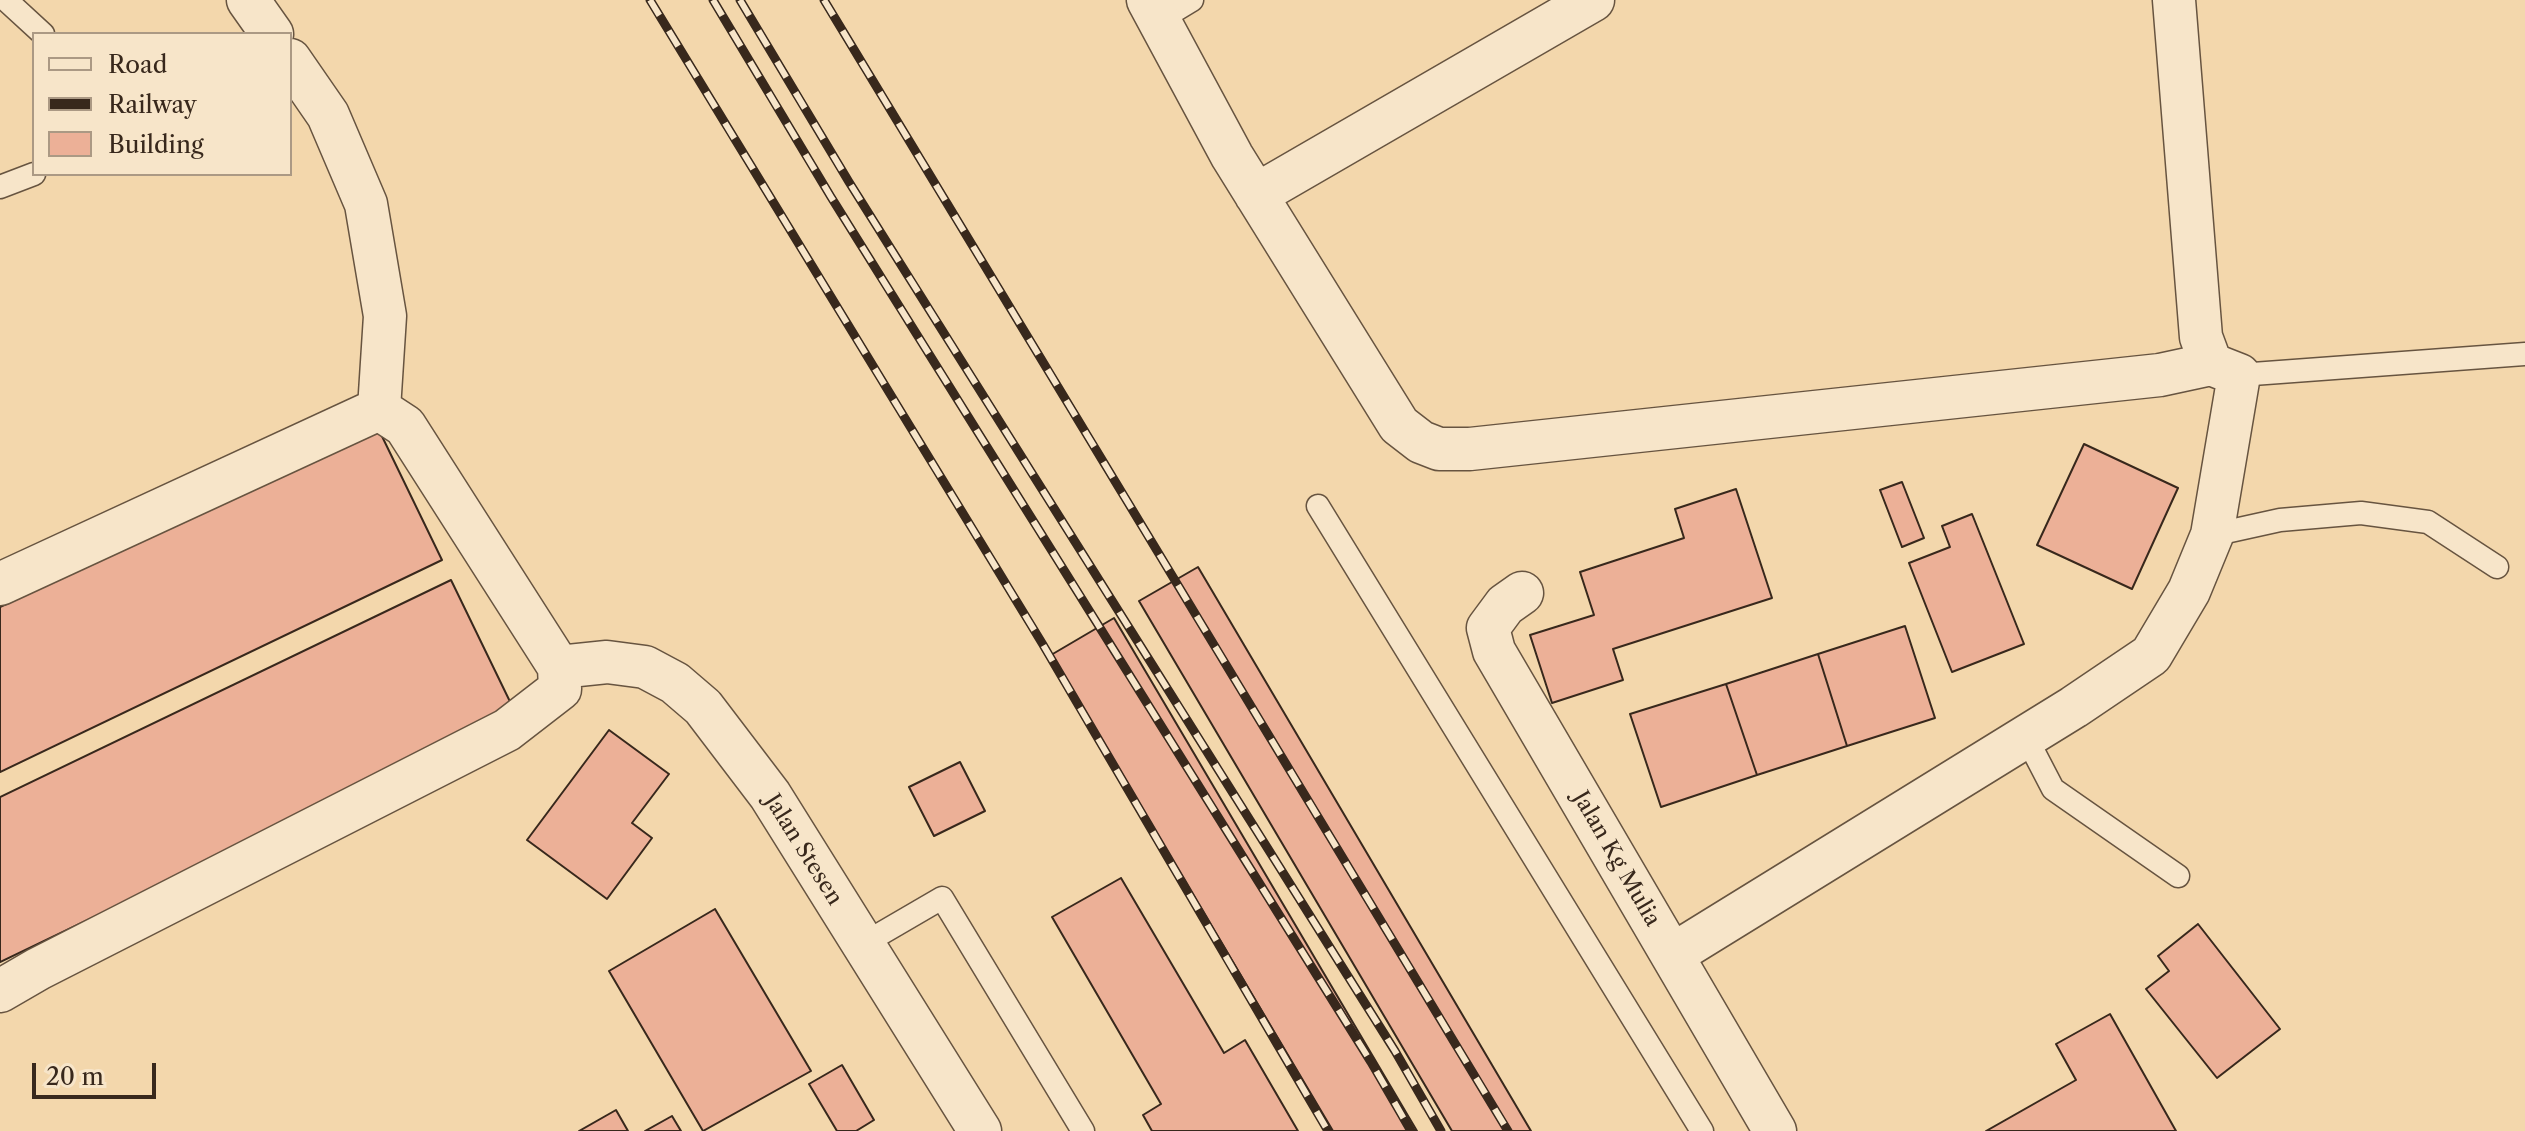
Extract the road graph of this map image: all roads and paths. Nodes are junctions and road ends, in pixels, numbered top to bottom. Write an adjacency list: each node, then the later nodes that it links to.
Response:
1 (6, 0): 6 (lane)
2 (248, 0): 7 (street)
3 (1593, 0): 11 (street)
4 (2174, 0): 13 (street)
5 (1166, 7): 11 (street)
6 (41, 32)
7 (271, 32)
8 (292, 63): 14 (street)
9 (32, 175): 10 (lane)
10 (0, 187)
11 (1256, 195): 13 (street)
12 (2525, 354): 13 (lane)
13 (2225, 369): 16 (street)
14 (379, 409): 18 (street); 20 (street)
15 (1318, 506): 28 (lane)
16 (2212, 535): 17 (lane); 21 (street)
17 (2497, 567)
18 (0, 584)
19 (1522, 593): 24 (street, Jalan Kg Mulia)
20 (559, 667): 23 (street, Jalan Stesen); 25 (street)
21 (2026, 737): 22 (lane); 24 (street)
22 (2178, 876)
23 (863, 944): 26 (street, Jalan Stesen); 27 (lane)
24 (1672, 955): 29 (street, Jalan Kg Mulia)
25 (0, 991)
26 (980, 1131)
27 (1083, 1131)
28 (1702, 1131)
29 (1775, 1131)

